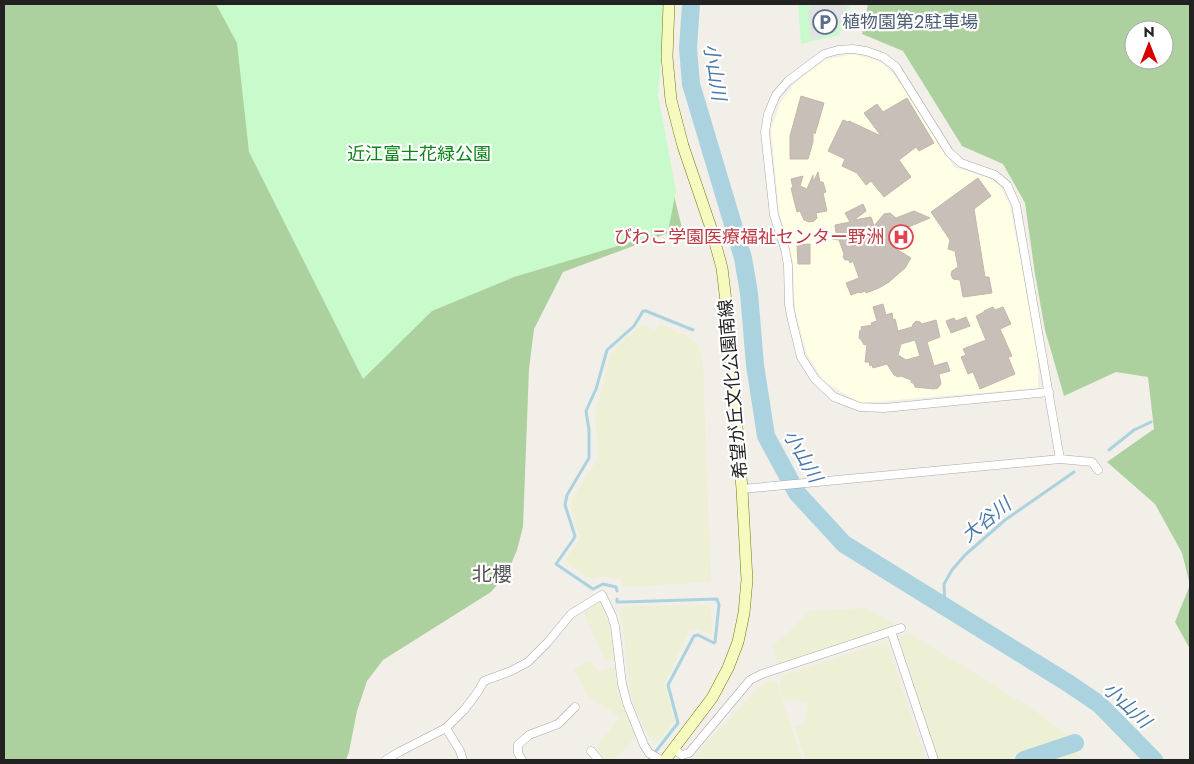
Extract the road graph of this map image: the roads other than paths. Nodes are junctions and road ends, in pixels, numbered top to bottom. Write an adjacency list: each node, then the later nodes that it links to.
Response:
1 (669, 4): 5 (main road, 希望が丘文化公園南線)
2 (1049, 392): 2 (street); 3 (street)
3 (1060, 459): 4 (street); 5 (street)
4 (1098, 470)
5 (742, 489): 10 (main road, 希望が丘文化公園南線)
6 (901, 628): 7 (street)
7 (891, 631): 10 (street); 20 (street)
8 (574, 707): 15 (street)
9 (446, 728): 12 (street); 13 (street); 14 (street)
10 (674, 749): 19 (main road, 希望が丘文化公園南線)
11 (590, 751): 16 (street)
12 (649, 753): 17 (street); 18 (street)
13 (386, 760)
14 (463, 760)
15 (522, 760)
16 (600, 760)
17 (643, 760)
18 (661, 760)
19 (666, 760)
20 (934, 760)

